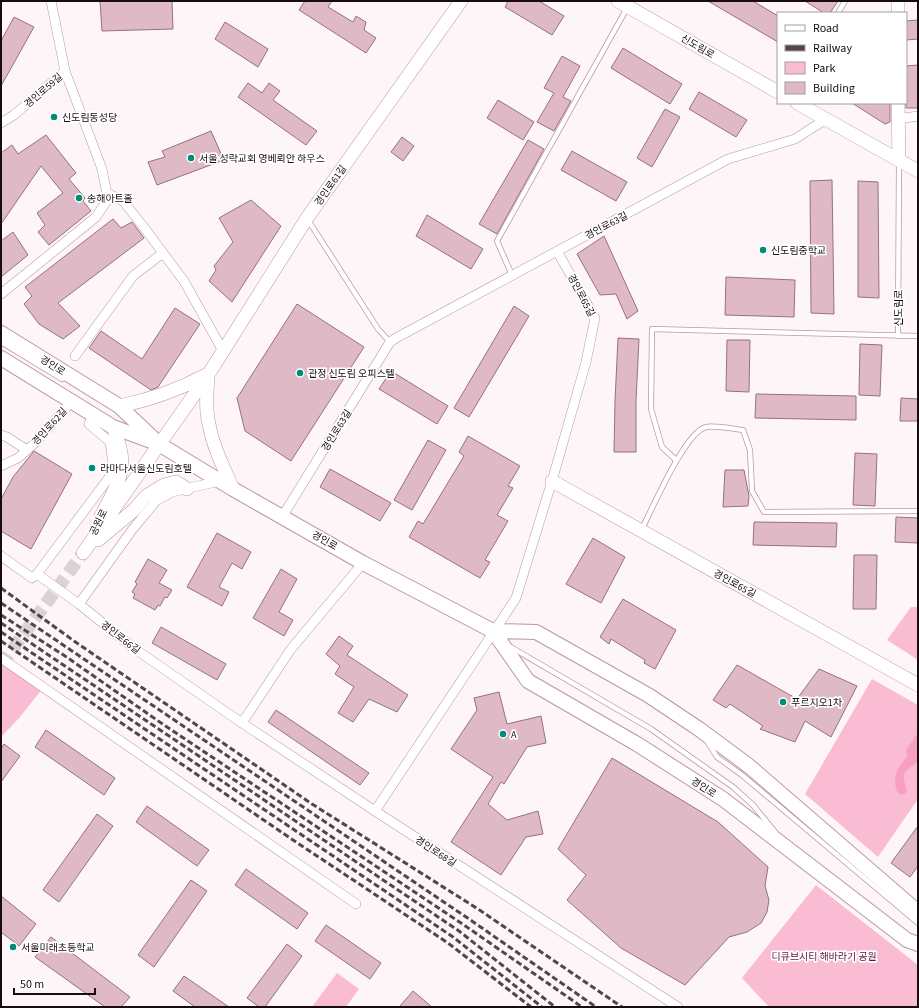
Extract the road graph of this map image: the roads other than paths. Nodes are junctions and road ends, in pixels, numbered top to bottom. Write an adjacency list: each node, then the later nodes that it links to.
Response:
1 (51, 1): 8 (street, 경인로59길)
2 (460, 1): 19 (street, 경인로61길)
3 (845, 1): 6 (lane)
4 (898, 1): 7 (street)
5 (623, 4): 9 (street, 신도림로); 22 (lane)
6 (839, 12)
7 (898, 12)
8 (64, 71): 15 (street, 경인로59길); 18 (street)
9 (777, 91)
10 (799, 104): 13 (street)
11 (898, 104): 14 (street)
12 (918, 116): 14 (street)
13 (826, 119): 16 (street); 20 (street, 경인로63길)
14 (898, 119): 16 (street)
15 (1, 122)
16 (899, 160): 17 (street); 25 (lane, 신도림로)
17 (918, 171)
18 (106, 194): 21 (street); 23 (street)
19 (307, 218): 28 (lane); 29 (street, 경인로61길)
20 (557, 251): 22 (street, 경인로63길); 45 (street, 경인로65길)
21 (163, 253): 29 (street); 30 (street, 경인로)
22 (512, 275): 28 (street, 경인로63길)
23 (1, 294)
24 (1, 333): 36 (main road, 경인로)
25 (898, 336): 26 (lane); 42 (lane)
26 (918, 336)
27 (1, 342): 33 (lane)
28 (390, 342): 49 (street, 경인로63길)
29 (223, 351): 32 (street, 경인로61길)
30 (75, 356)
31 (1, 358): 34 (main road, 경인로)
32 (208, 375): 36 (street); 40 (street, 경인로61길); 47 (street)
33 (68, 383)
34 (72, 401): 37 (main road, 경인로); 41 (street, 경인로62길)
35 (101, 401): 36 (lane)
36 (119, 406): 40 (main road, 경인로)
37 (94, 415): 38 (main road, 경인로); 54 (street)
38 (113, 426): 40 (main road, 경인로); 51 (street, 공원로)
39 (1, 435): 41 (street, 경인로62길)
40 (159, 444): 44 (main road, 경인로); 51 (street, 경인로61길)
41 (26, 450): 43 (street, 경인로62길)
42 (676, 460): 48 (lane); 50 (lane)
43 (1, 466)
44 (220, 481): 46 (street); 47 (main road, 경인로)
45 (552, 481): 50 (street, 경인로65길); 56 (street, 경인로65길)
46 (187, 488): 51 (street); 55 (street)
47 (233, 489): 49 (main road, 경인로)
48 (918, 511)
49 (282, 517): 53 (main road, 경인로)
50 (642, 531): 58 (street, 경인로65길)
51 (83, 553)
52 (1, 556): 54 (street, 경인로66길)
53 (363, 563): 56 (main road, 경인로); 59 (street)
54 (37, 574): 55 (street, 경인로66길)
55 (79, 604): 59 (street, 경인로66길)
56 (496, 636): 60 (main road, 경인로); 61 (street); 62 (lane); 62 (main road, 경인로)
57 (1, 658): 63 (street)
58 (918, 685)
59 (242, 723): 61 (street, 경인로66길)
60 (700, 729): 64 (main road, 경인로); 65 (lane)
61 (375, 811): 67 (street, 경인로68길)
62 (790, 850): 66 (main road, 경인로)
63 (356, 904)
64 (918, 912)
65 (918, 923)
66 (913, 942)
67 (678, 1007)

